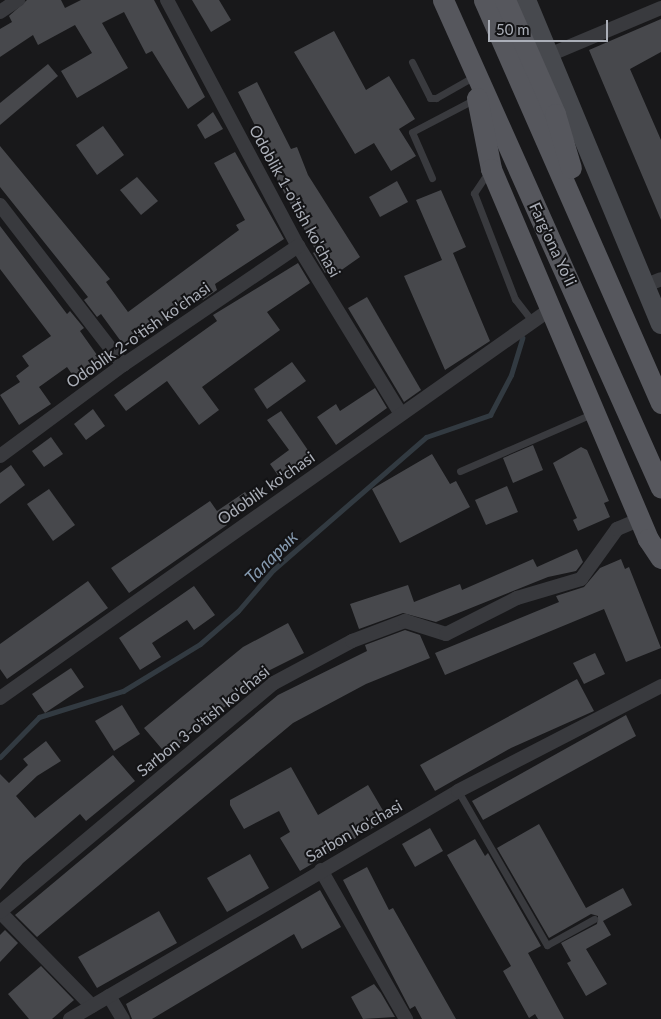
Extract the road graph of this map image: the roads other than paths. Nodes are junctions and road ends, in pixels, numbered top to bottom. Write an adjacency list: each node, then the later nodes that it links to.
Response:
1 (18, 0): 8 (street)
2 (166, 0): 15 (street, Odoblik 1-o'tish ko'chasi)
3 (443, 0): 11 (main road, Farg'ona Yo'li)
4 (484, 0): 16 (main road)
5 (506, 0): 16 (main road)
6 (526, 0): 9 (street)
7 (661, 8): 9 (street)
8 (0, 12)
9 (549, 55): 17 (street)
10 (412, 62): 11 (lane)
11 (474, 81): 12 (main road); 13 (lane); 27 (main road, Farg'ona Yo'li)
12 (491, 169): 18 (main road); 19 (lane)
13 (432, 178)
14 (0, 205): 21 (street)
15 (298, 246): 21 (street, Odoblik 2-o'tish ko'chasi); 24 (street, Odoblik 1-o'tish ko'chasi)
16 (596, 255): 22 (main road)
17 (653, 282): 20 (street)
18 (552, 308): 19 (street, Odoblik ko'chasi); 23 (main road)
19 (533, 322): 24 (street, Odoblik ko'chasi)
20 (661, 324)
21 (123, 365): 25 (street, Odoblik 2-o'tish ko'chasi)
22 (661, 403)
23 (597, 412): 26 (lane); 28 (main road)
24 (401, 414): 31 (street, Odoblik ko'chasi)
25 (0, 456)
26 (460, 471)
27 (661, 488)
28 (640, 519): 29 (main road); 36 (street, Sarbon 3-o'tish ko'chasi)
29 (661, 558)
30 (661, 686): 32 (street, Sarbon ko'chasi)
31 (0, 698)
32 (458, 791): 33 (street, Sarbon ko'chasi); 34 (lane)
33 (321, 870): 35 (street, Sarbon ko'chasi); 39 (street)
34 (594, 919)
35 (109, 996): 36 (street, Sarbon ko'chasi); 38 (street)
36 (92, 1006): 37 (street, Sarbon ko'chasi)
37 (70, 1019)
38 (122, 1019)
39 (405, 1019)

